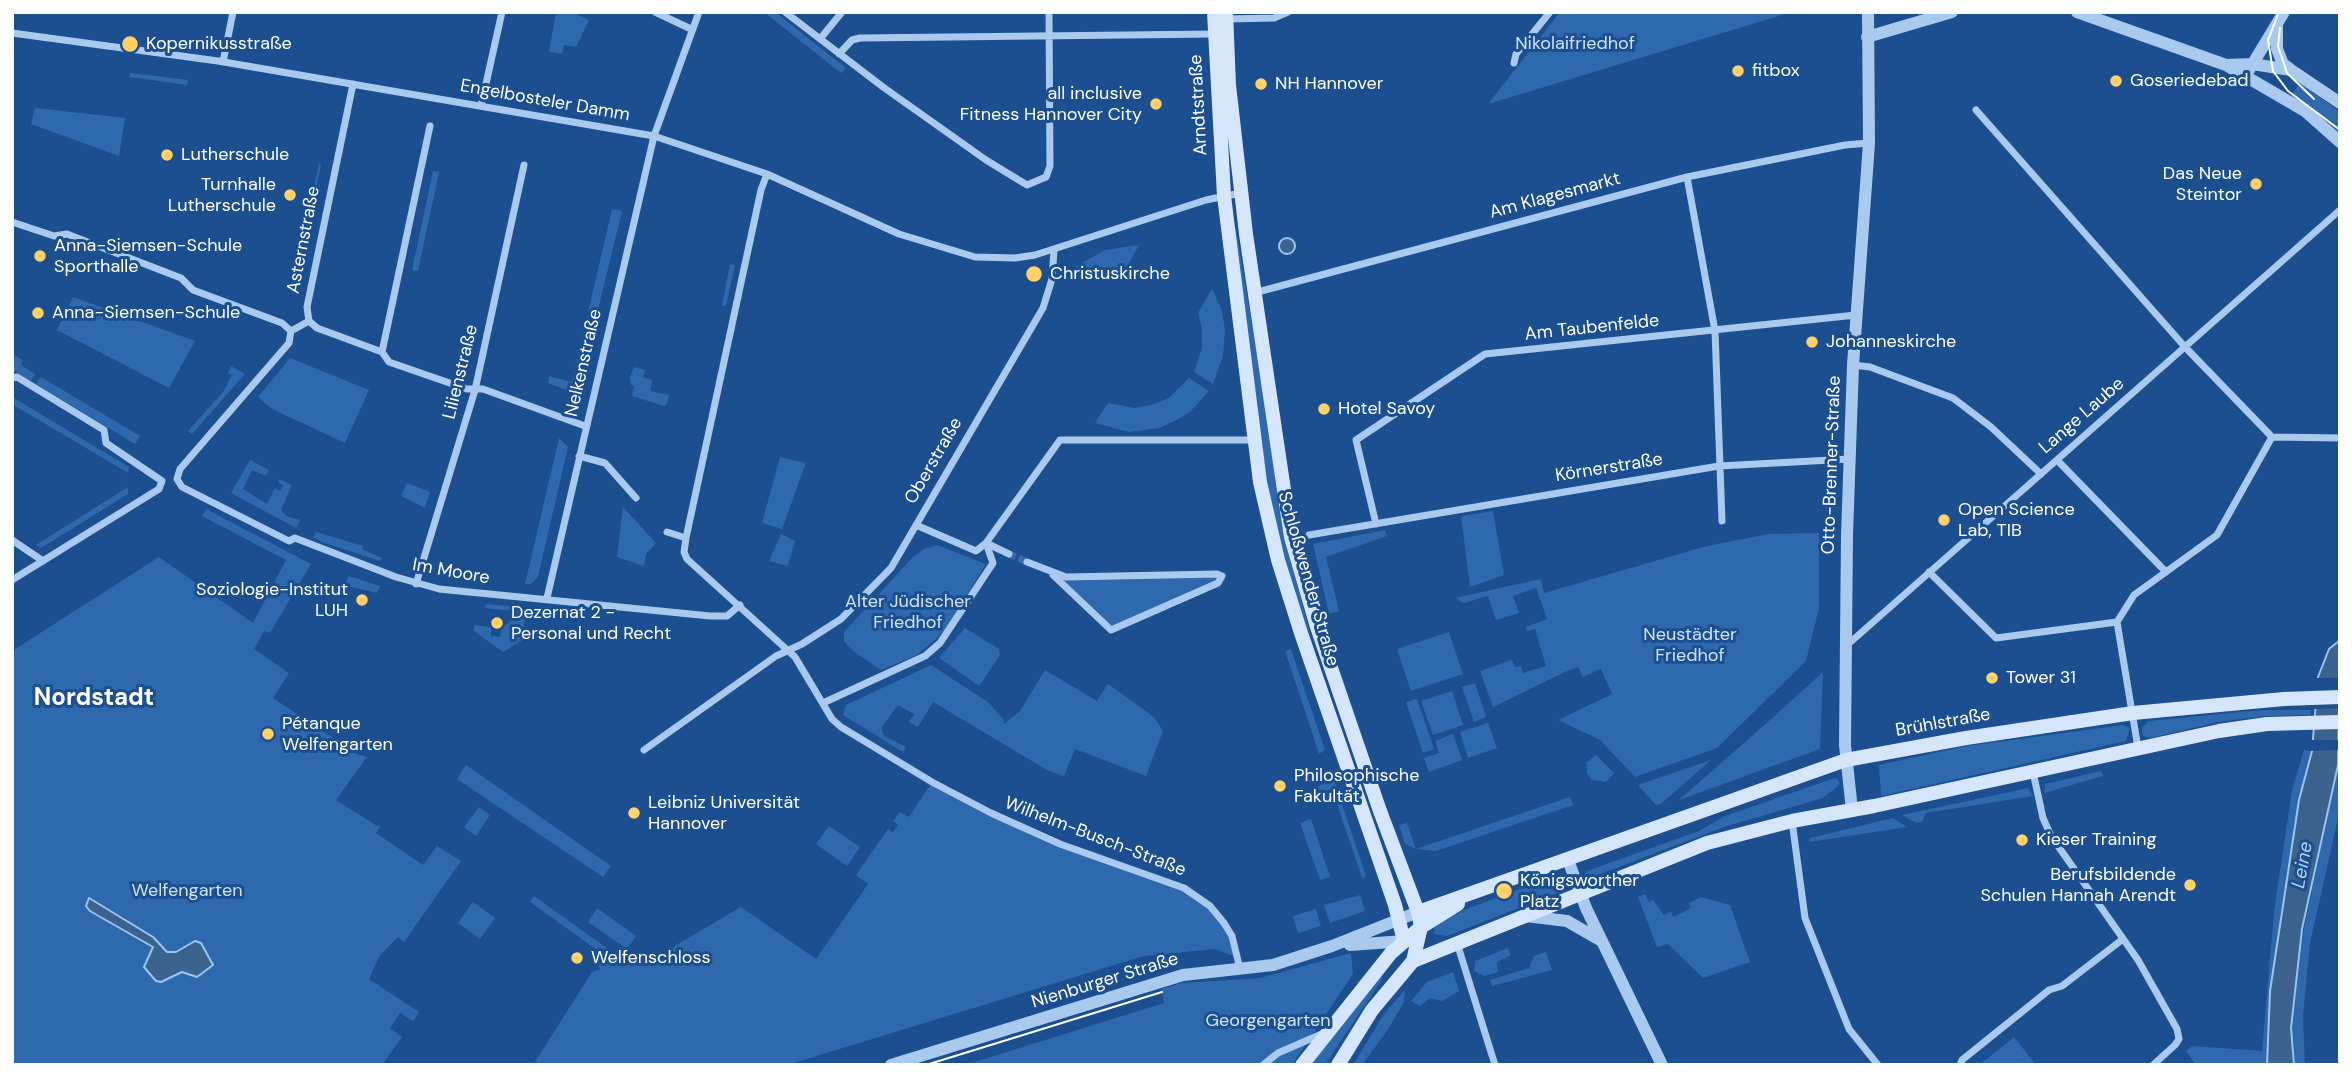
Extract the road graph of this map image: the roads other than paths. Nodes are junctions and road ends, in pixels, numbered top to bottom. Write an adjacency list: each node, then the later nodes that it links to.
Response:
1 (233, 12): 22 (street)
2 (502, 12): 30 (street)
3 (655, 12): 15 (street)
4 (699, 12): 15 (street, Nelkenstraße)
5 (785, 12): 20 (street)
6 (842, 12): 20 (street)
7 (1049, 12): 18 (street)
8 (1288, 12): 13 (street)
9 (1550, 12): 23 (street)
10 (1868, 12): 19 (street, Otto-Brenner-Straße)
11 (1952, 12): 19 (street)
12 (2077, 12): 25 (street)
13 (1222, 14): 17 (main road, Arndtstraße); 39 (main road, Arndtstraße)
14 (2281, 17): 24 (street); 26 (street)
15 (691, 29): 33 (street, Nelkenstraße)
16 (12, 33): 22 (street, Engelbosteler Damm)
17 (1214, 34): 18 (street); 40 (main road, Arndtstraße)
18 (1050, 36): 21 (street); 21 (street)
19 (1867, 37): 35 (street, Otto-Brenner-Straße)
20 (820, 39): 21 (street)
21 (839, 54)
22 (223, 62): 28 (street, Engelbosteler Damm)
23 (1514, 63)
24 (2252, 64): 25 (street); 26 (street); 27 (street)
25 (2225, 65): 27 (street)
26 (2291, 70): 29 (street)
27 (2246, 76): 34 (street)
28 (353, 84): 30 (street, Engelbosteler Damm); 46 (street, Asternstraße)
29 (2340, 103)
30 (481, 106): 33 (street, Engelbosteler Damm)
31 (1976, 110): 49 (street)
32 (430, 126): 50 (street)
33 (654, 136): 37 (street, Engelbosteler Damm); 54 (street, Nelkenstraße)
34 (2340, 142)
35 (1869, 143): 38 (street, Am Klagesmarkt); 45 (street, Otto-Brenner-Straße)
36 (524, 165): 53 (street, Lilienstraße)
37 (767, 174): 43 (street, Engelbosteler Damm); 69 (street)
38 (1687, 177): 44 (street, Am Klagesmarkt); 48 (street)
39 (1241, 193): 40 (street, Engelbosteler Damm); 44 (main road, Schloßwender Straße)
40 (1224, 197): 43 (street, Engelbosteler Damm); 57 (main road, Schloßwender Straße)
41 (2340, 211): 49 (street, Lange Laube)
42 (12, 222): 47 (street)
43 (1054, 250): 66 (street, Oberstraße)
44 (1253, 294): 99 (main road, Schloßwender Straße)
45 (1856, 315): 48 (street, Am Taubenfelde); 51 (street, Otto-Brenner-Straße)
46 (309, 321): 47 (street, Asternstraße); 50 (street)
47 (291, 331): 79 (street, Im Moore)
48 (1715, 331): 61 (street); 65 (street, Am Taubenfelde)
49 (2185, 347): 55 (street); 60 (street, Lange Laube)
50 (382, 352): 53 (street)
51 (1853, 365): 59 (street, Otto-Brenner-Straße); 62 (street)
52 (12, 378): 73 (street)
53 (475, 390): 54 (street); 79 (street, Lilienstraße)
54 (585, 426): 58 (street, Nelkenstraße)
55 (2272, 437): 56 (street); 76 (street)
56 (2340, 438)
57 (1254, 440): 71 (street); 98 (main road, Schloßwender Straße)
58 (579, 456): 63 (street); 80 (street, Nelkenstraße)
59 (1850, 459): 61 (street, Körnerstraße); 83 (street, Otto-Brenner-Straße)
60 (2057, 460): 62 (street, Lange Laube); 76 (street)
61 (1719, 466): 64 (street); 65 (street, Körnerstraße)
62 (2041, 474): 75 (street, Lange Laube)
63 (636, 498)
64 (1722, 522)
65 (1376, 524): 68 (street, Körnerstraße)
66 (916, 525): 71 (street); 84 (street, Oberstraße)
67 (667, 532): 69 (street)
68 (1309, 535)
69 (686, 538): 81 (street, Wilhelm-Busch-Straße)
70 (12, 540): 73 (street)
71 (986, 543): 72 (street); 86 (street)
72 (1009, 554)
73 (43, 561): 78 (street)
74 (1027, 562): 77 (street)
75 (1929, 572): 82 (street); 83 (street, Lange Laube)
76 (2166, 572): 82 (street)
77 (1053, 575): 77 (street)
78 (12, 580)
79 (416, 584): 80 (street, Im Moore)
80 (547, 598): 81 (street, Im Moore)
81 (740, 605): 84 (street, Wilhelm-Busch-Straße)
82 (2118, 622): 87 (street)
83 (1846, 646): 91 (street, Otto-Brenner-Straße)
84 (788, 649): 86 (street, Wilhelm-Busch-Straße); 90 (street, Oberstraße)
85 (2340, 697): 87 (main road, Brühlstraße)
86 (822, 703): 106 (street, Wilhelm-Busch-Straße)
87 (2133, 713): 89 (street); 91 (main road, Brühlstraße)
88 (2340, 722): 89 (main road)
89 (2138, 748): 92 (main road)
90 (644, 750)
91 (1846, 760): 93 (street, Otto-Brenner-Straße); 95 (main road, Brühlstraße)
92 (2034, 772): 93 (main road); 100 (street)
93 (1852, 810): 94 (main road)
94 (1792, 821): 96 (main road); 114 (street)
95 (1568, 860): 96 (street); 99 (main road)
96 (1581, 894): 97 (main road); 102 (street)
97 (1526, 916): 102 (street); 103 (main road)
98 (1400, 919): 99 (street); 101 (main road); 104 (street, Nienburger Straße)
99 (1420, 919): 101 (main road)
100 (2123, 939): 115 (street); 116 (street)
101 (1412, 942): 103 (main road); 104 (street, Nienburger Straße); 105 (main road); 107 (main road)
102 (1603, 942): 113 (street)
103 (1451, 944): 105 (main road); 112 (street)
104 (1332, 946): 106 (street, Nienburger Straße)
105 (1413, 961): 111 (main road)
106 (1240, 970): 108 (street, Nienburger Straße)
107 (1325, 1033): 109 (street); 110 (main road)
108 (891, 1065)
109 (1263, 1065)
110 (1302, 1065)
111 (1338, 1065)
112 (1495, 1065)
113 (1662, 1065)
114 (1878, 1065)
115 (1960, 1065)
116 (2153, 1065)

